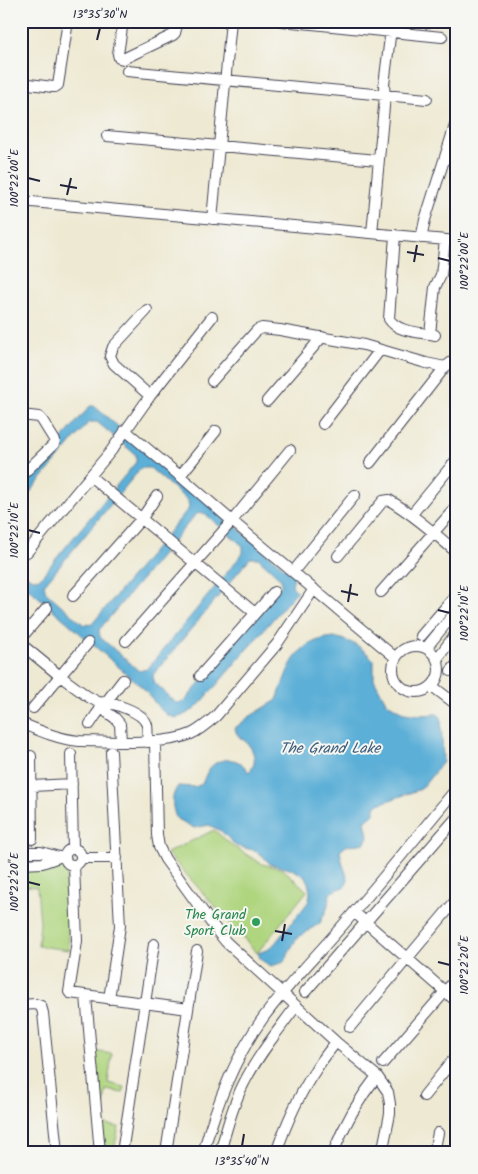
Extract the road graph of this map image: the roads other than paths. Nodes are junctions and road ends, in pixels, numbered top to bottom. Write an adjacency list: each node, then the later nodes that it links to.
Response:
1 (68, 21): 10 (street)
2 (123, 21): 3 (street)
3 (178, 21)
4 (231, 21): 9 (street)
5 (282, 21): 6 (street)
6 (391, 26): 7 (street); 11 (street)
7 (442, 37)
8 (127, 71): 9 (street)
9 (224, 81): 11 (street); 15 (street)
10 (21, 83)
11 (384, 96): 12 (street); 16 (street)
12 (426, 99)
13 (457, 118): 21 (street)
14 (107, 136): 15 (street)
15 (218, 145): 16 (street); 18 (street)
16 (378, 160): 19 (street)
17 (21, 201): 18 (street)
18 (212, 219): 19 (street)
19 (372, 233): 20 (street)
20 (395, 236): 21 (street); 22 (street)
21 (421, 238): 22 (street)
22 (444, 240): 23 (street)
23 (457, 241)
24 (147, 310): 31 (street)
25 (212, 317): 31 (street)
26 (322, 337): 27 (street); 30 (street); 32 (street)
27 (380, 350): 29 (street); 34 (street)
28 (457, 358): 29 (street)
29 (445, 366): 39 (street)
30 (212, 381)
31 (150, 396): 35 (street)
32 (267, 402)
33 (21, 415): 40 (street)
34 (323, 424)
35 (125, 431): 41 (street); 42 (street)
36 (216, 431): 42 (street)
37 (290, 450): 48 (street)
38 (457, 459): 46 (street)
39 (370, 463)
40 (21, 476)
41 (90, 476): 47 (street); 50 (street)
42 (180, 476): 48 (street)
43 (355, 495): 54 (street)
44 (157, 496): 47 (street)
45 (457, 506): 49 (street)
46 (412, 514): 49 (street); 52 (street)
47 (142, 518): 53 (street); 59 (street)
48 (232, 522): 53 (street); 54 (street)
49 (434, 532): 51 (street); 57 (street)
50 (27, 552)
51 (457, 553)
52 (338, 556)
53 (195, 563): 62 (street); 66 (street)
54 (294, 572): 55 (street)
55 (314, 589): 70 (street); 81 (street)
56 (274, 592): 62 (street)
57 (381, 592)
58 (457, 594): 64 (street)
59 (73, 596)
60 (47, 608): 65 (street)
61 (457, 610): 69 (street)
62 (255, 613): 73 (street)
63 (457, 632): 71 (street)
64 (421, 636)
65 (21, 638)
66 (126, 641)
67 (21, 644): 72 (street)
68 (88, 644): 72 (street)
69 (426, 648): 70 (street); 71 (street)
70 (396, 658): 75 (street)
71 (437, 659): 75 (street)
72 (60, 676): 76 (street); 78 (street)
73 (200, 676)
74 (124, 680): 76 (street)
75 (432, 686): 77 (street)
76 (102, 704): 80 (street); 81 (street); 82 (street)
77 (457, 705)
78 (33, 708)
79 (21, 723): 82 (street)
80 (90, 724)
81 (151, 741): 82 (street); 106 (street)
82 (121, 742)
83 (112, 752): 94 (street)
84 (71, 754): 86 (street)
85 (32, 756): 87 (street)
86 (72, 784): 87 (street); 91 (street)
87 (32, 786): 90 (street)
88 (457, 788): 98 (street)
89 (457, 816): 99 (street)
90 (32, 839)
91 (73, 849): 93 (street); 95 (street)
92 (21, 852): 93 (street)
93 (62, 857): 95 (street); 96 (street)
94 (117, 858): 95 (street); 108 (street)
95 (78, 861): 107 (street)
96 (21, 864)
97 (457, 899): 102 (street)
98 (354, 912): 99 (street); 106 (street)
99 (366, 923): 102 (street); 104 (street)
100 (154, 944): 110 (street)
101 (197, 951): 113 (street)
102 (407, 959): 105 (street); 114 (street)
103 (457, 978): 105 (street)
104 (305, 992)
105 (445, 992): 109 (street); 117 (street)
106 (283, 993): 112 (street); 125 (street)
107 (86, 996): 108 (street); 122 (street)
108 (109, 998): 110 (street)
109 (457, 1002)
110 (145, 1003): 113 (street); 123 (street)
111 (21, 1005): 121 (street)
112 (296, 1006): 115 (street); 126 (street)
113 (188, 1009): 124 (street)
114 (350, 1027)
115 (336, 1042): 118 (street); 127 (street)
116 (457, 1055): 119 (street)
117 (383, 1064)
118 (377, 1076): 128 (street); 129 (street)
119 (424, 1096)
120 (438, 1133): 130 (street)
121 (57, 1153)
122 (100, 1153)
123 (122, 1153)
124 (166, 1153)
125 (203, 1153)
126 (220, 1153)
127 (276, 1153)
128 (333, 1153)
129 (382, 1153)
130 (434, 1153)

